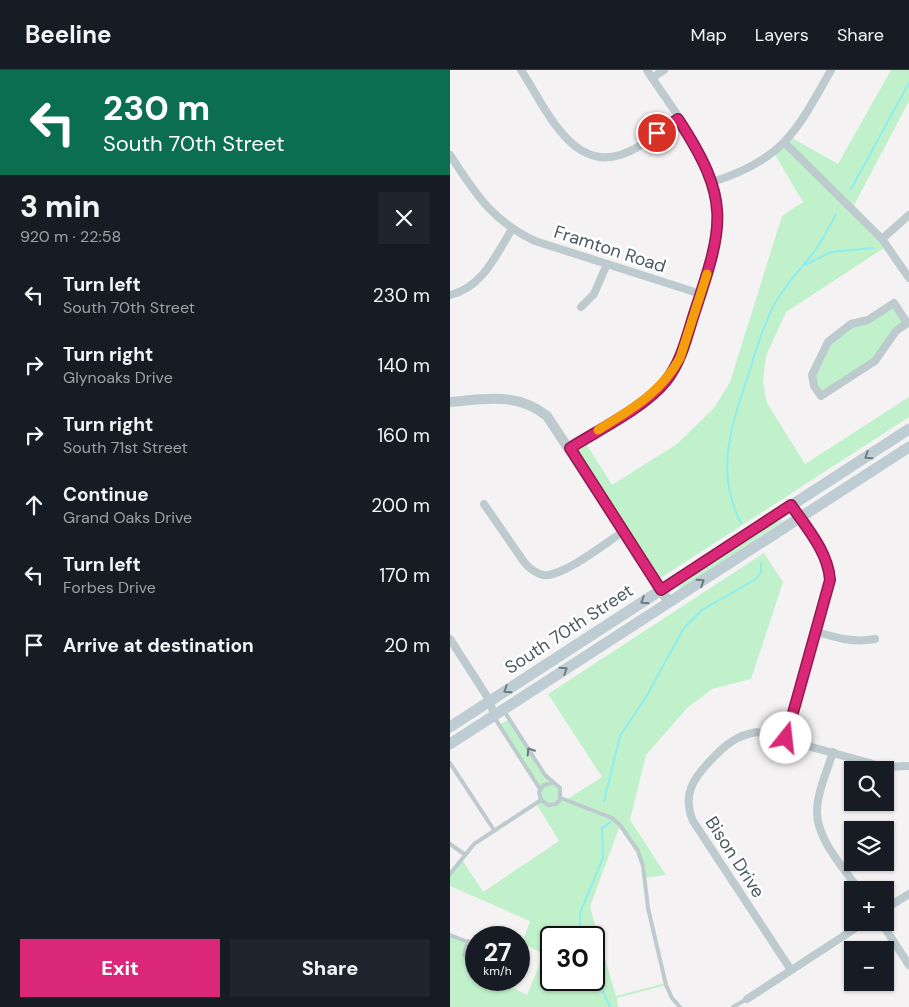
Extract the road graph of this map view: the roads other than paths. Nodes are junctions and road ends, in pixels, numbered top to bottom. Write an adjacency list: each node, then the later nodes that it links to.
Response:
1 (521, 70): 6 (street)
2 (646, 70): 5 (street)
3 (664, 70): 5 (street)
4 (831, 70): 7 (street)
5 (652, 78): 6 (street)
6 (678, 119): 9 (street)
7 (785, 143): 9 (street); 12 (street)
8 (450, 155): 11 (street, Framton Road)
9 (712, 182): 15 (street)
10 (909, 215): 12 (street)
11 (512, 229): 13 (street, Framton Road); 16 (street)
12 (882, 239): 14 (street)
13 (607, 264): 15 (street, Framton Road); 17 (street)
14 (909, 278)
15 (701, 294): 22 (street)
16 (450, 295)
17 (581, 307)
18 (908, 322): 18 (street)
19 (450, 402): 22 (street)
20 (909, 429): 24 (main road, South 70th Street, one-way to 24)
21 (909, 447): 25 (main road, South 70th Street)
22 (570, 448): 26 (street)
23 (484, 504): 26 (street)
24 (791, 505): 25 (street); 27 (main road, South 70th Street)
25 (799, 518): 28 (main road, South 70th Street, one-way to 25); 29 (street)
26 (624, 532): 27 (street)
27 (661, 590): 28 (street); 33 (main road, South 70th Street, one-way to 33)
28 (669, 602): 34 (main road, South 70th Street, one-way to 28)
29 (817, 632): 31 (street); 36 (street)
30 (450, 639): 32 (street)
31 (875, 639)
32 (453, 650): 33 (street)
33 (490, 701): 34 (street); 35 (main road, South 70th Street)
34 (498, 713): 37 (main road, South 70th Street); 41 (lane, one-way to 34); 42 (lane)
35 (450, 727)
36 (786, 738): 38 (street, Bison Drive); 57 (street, Bison Drive)
37 (450, 744)
38 (833, 752): 40 (street, Bison Drive); 49 (street)
39 (450, 763): 45 (lane)
40 (909, 766)
41 (552, 783): 42 (lane); 43 (lane)
42 (540, 789): 44 (lane)
43 (561, 798): 44 (lane); 59 (lane)
44 (541, 800): 45 (lane)
45 (494, 830): 47 (lane)
46 (450, 844): 47 (lane)
47 (464, 854): 48 (lane)
48 (450, 874)
49 (853, 881)
50 (909, 894): 51 (street)
51 (894, 903)
52 (850, 931): 57 (street)
53 (886, 931): 56 (street)
54 (450, 935): 55 (lane)
55 (465, 940)
56 (909, 965)
57 (791, 970): 58 (street)
58 (747, 998): 60 (lane)
59 (680, 1007)
60 (733, 1007)

